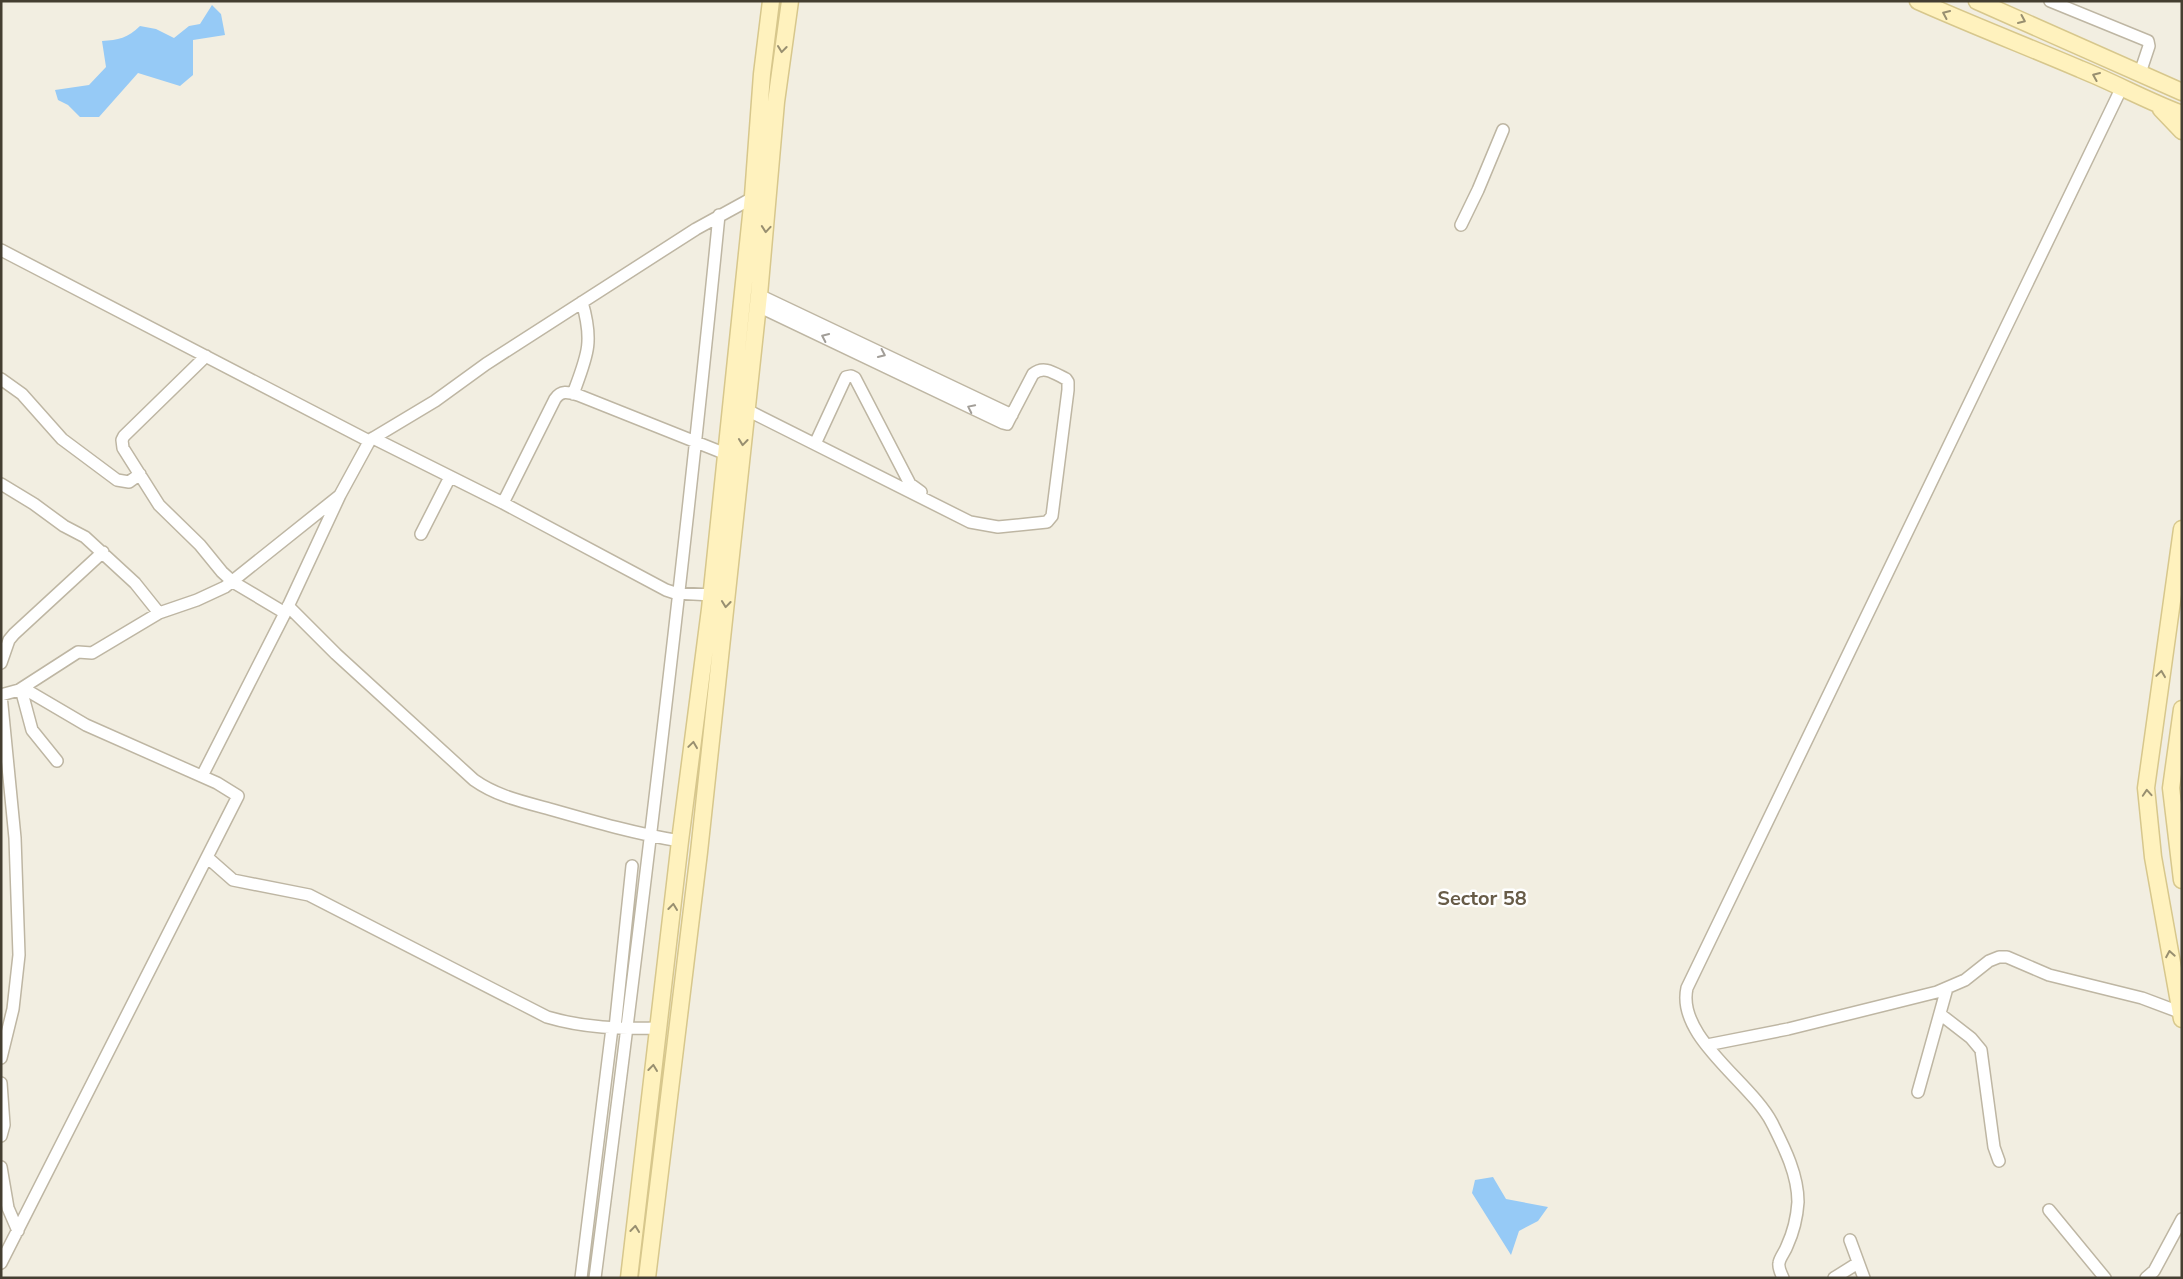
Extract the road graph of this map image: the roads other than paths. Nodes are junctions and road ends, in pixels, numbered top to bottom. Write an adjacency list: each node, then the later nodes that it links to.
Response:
1 (771, 1): 15 (street)
2 (790, 1): 15 (street, one-way to 15)
3 (1918, 1): 7 (street, one-way to 3)
4 (1977, 1): 6 (street, one-way to 6)
5 (2050, 1): 8 (street)
6 (2052, 34): 7 (street); 8 (street)
7 (2043, 54): 9 (street, one-way to 7)
8 (2140, 73): 10 (street)
9 (2122, 87): 11 (street); 64 (street)
10 (2179, 89)
11 (2156, 104): 12 (street); 14 (street)
12 (2182, 114)
13 (1503, 130): 17 (street)
14 (2182, 131)
15 (761, 196): 16 (street); 19 (street, one-way to 19); 28 (street)
16 (719, 215): 20 (street); 26 (street)
17 (1461, 226)
18 (1, 250): 21 (street)
19 (759, 300): 24 (street); 33 (street)
20 (582, 302): 23 (street); 25 (street)
21 (206, 356): 25 (street); 29 (street)
22 (1, 378): 29 (street)
23 (573, 394): 26 (street); 34 (street)
24 (747, 410): 27 (street); 80 (street, one-way to 80)
25 (371, 440): 30 (street); 32 (street)
26 (696, 441): 28 (street); 39 (street)
27 (815, 444): 33 (street); 33 (street)
28 (726, 454): 40 (street)
29 (140, 474): 38 (street)
30 (450, 477): 34 (street); 36 (street)
31 (1, 484): 37 (street)
32 (340, 495): 38 (street); 41 (street)
33 (923, 498)
34 (503, 503): 39 (street)
35 (2182, 529): 46 (street, one-way to 35)
36 (421, 534)
37 (103, 552): 42 (street); 43 (street)
38 (233, 582): 41 (street); 42 (street)
39 (679, 593): 40 (street); 53 (street)
40 (712, 595): 54 (street, one-way to 40)
41 (286, 609): 51 (street); 53 (street)
42 (159, 613): 44 (street)
43 (1, 663)
44 (22, 688): 45 (street); 50 (street); 51 (street)
45 (1, 695): 65 (street)
46 (2158, 701): 47 (street); 48 (street)
47 (2182, 709): 49 (street)
48 (2154, 722): 49 (street); 60 (street, one-way to 48)
49 (2180, 730): 52 (street)
50 (57, 761)
51 (202, 776): 55 (street)
52 (2179, 825): 57 (street)
53 (652, 836): 54 (street); 62 (street)
54 (680, 841): 63 (street, one-way to 54)
55 (208, 858): 61 (street); 73 (street)
56 (632, 866): 61 (street)
57 (2182, 880)
58 (1947, 988): 59 (street); 60 (street); 64 (street)
59 (1940, 1014): 67 (street); 69 (street)
60 (2181, 1015)
61 (614, 1028): 62 (street); 77 (street)
62 (627, 1028): 63 (street); 78 (street)
63 (658, 1028): 79 (street, one-way to 63)
64 (1707, 1045): 81 (street)
65 (1, 1058)
66 (1, 1083): 68 (street)
67 (1918, 1092)
68 (1, 1136)
69 (1998, 1161)
70 (1, 1167): 73 (street)
71 (2049, 1210): 84 (street)
72 (2182, 1219): 85 (street)
73 (18, 1231): 75 (street)
74 (1850, 1240): 76 (street)
75 (1, 1263)
76 (1858, 1263): 82 (street); 83 (street)
77 (582, 1278)
78 (595, 1278)
79 (629, 1278)
80 (647, 1278)
81 (1783, 1278)
82 (1834, 1278)
83 (1864, 1278)
84 (2105, 1278)
85 (2146, 1278)

